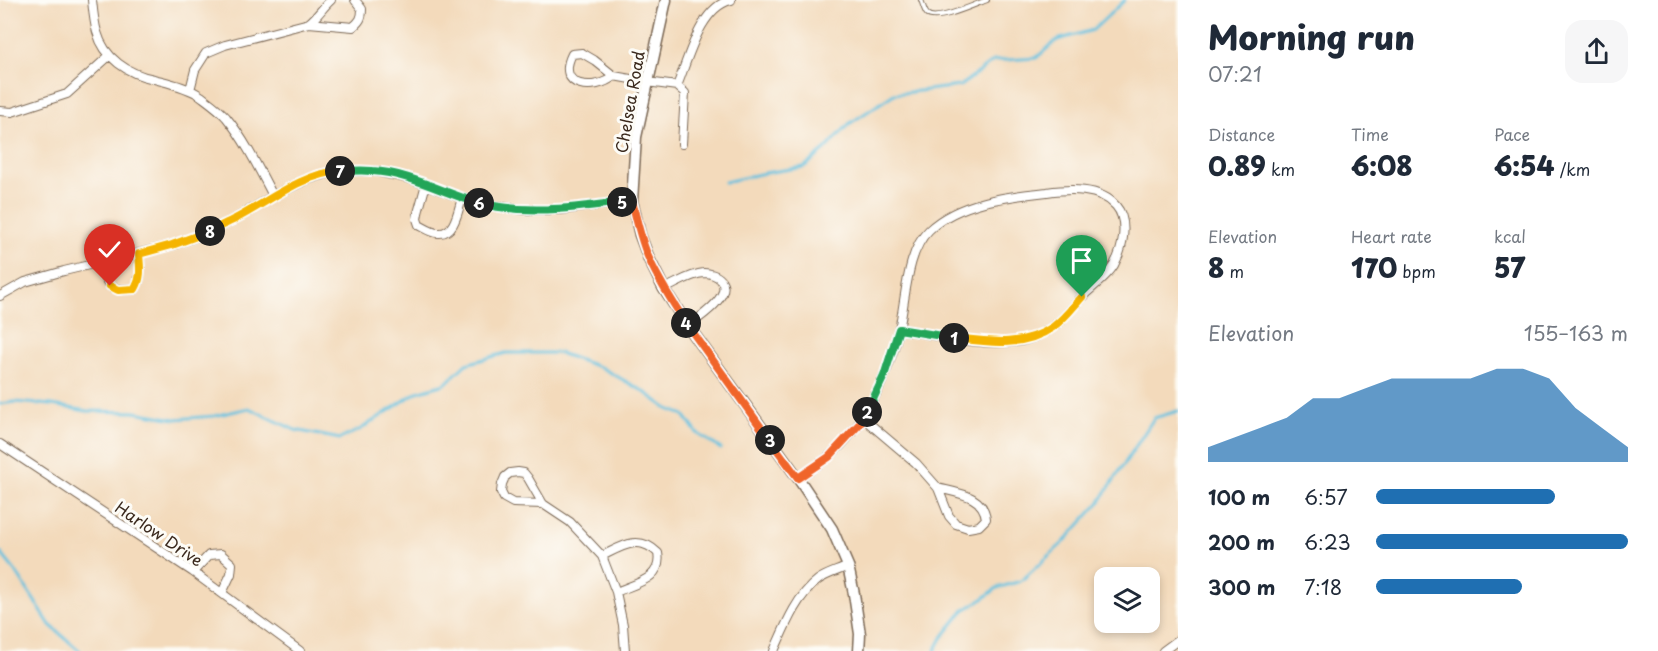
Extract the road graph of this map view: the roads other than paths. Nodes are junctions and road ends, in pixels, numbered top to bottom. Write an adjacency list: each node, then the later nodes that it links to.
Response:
1 (92, 0): 9 (street)
2 (331, 0): 8 (street)
3 (355, 0): 8 (street)
4 (666, 0): 11 (street, Chelsea Road)
5 (731, 0): 12 (street)
6 (921, 0): 7 (lane)
7 (987, 0)
8 (309, 24): 13 (street)
9 (109, 56): 13 (street); 14 (street)
10 (614, 76): 10 (street); 11 (street)
11 (647, 82): 12 (street); 19 (street, Chelsea Road)
12 (677, 86): 15 (street)
13 (190, 90): 17 (street)
14 (1, 112)
15 (682, 144)
16 (426, 184): 17 (street); 18 (street); 18 (street)
17 (273, 196): 20 (street)
18 (462, 198): 19 (street)
19 (632, 201): 22 (street, Chelsea Road)
20 (139, 254): 21 (street); 21 (street)
21 (103, 261): 23 (street)
22 (664, 289): 24 (street, Chelsea Road); 24 (street)
23 (0, 296)
24 (688, 326): 28 (street, Chelsea Road)
25 (899, 329): 25 (street); 26 (street)
26 (864, 419): 28 (street); 29 (street)
27 (0, 444): 33 (street, Harlow Drive)
28 (798, 478): 32 (street, Chelsea Road)
29 (938, 488): 29 (street)
30 (543, 504): 30 (street); 31 (street)
31 (602, 556): 34 (street); 34 (street)
32 (848, 566): 39 (street); 40 (street, Chelsea Road)
33 (193, 572): 35 (street, Harlow Drive); 35 (street)
34 (616, 592): 38 (street)
35 (222, 593): 37 (street, Harlow Drive)
36 (1178, 640): 41 (street)
37 (300, 651)
38 (626, 651)
39 (774, 651)
40 (859, 651)
41 (1162, 651)

